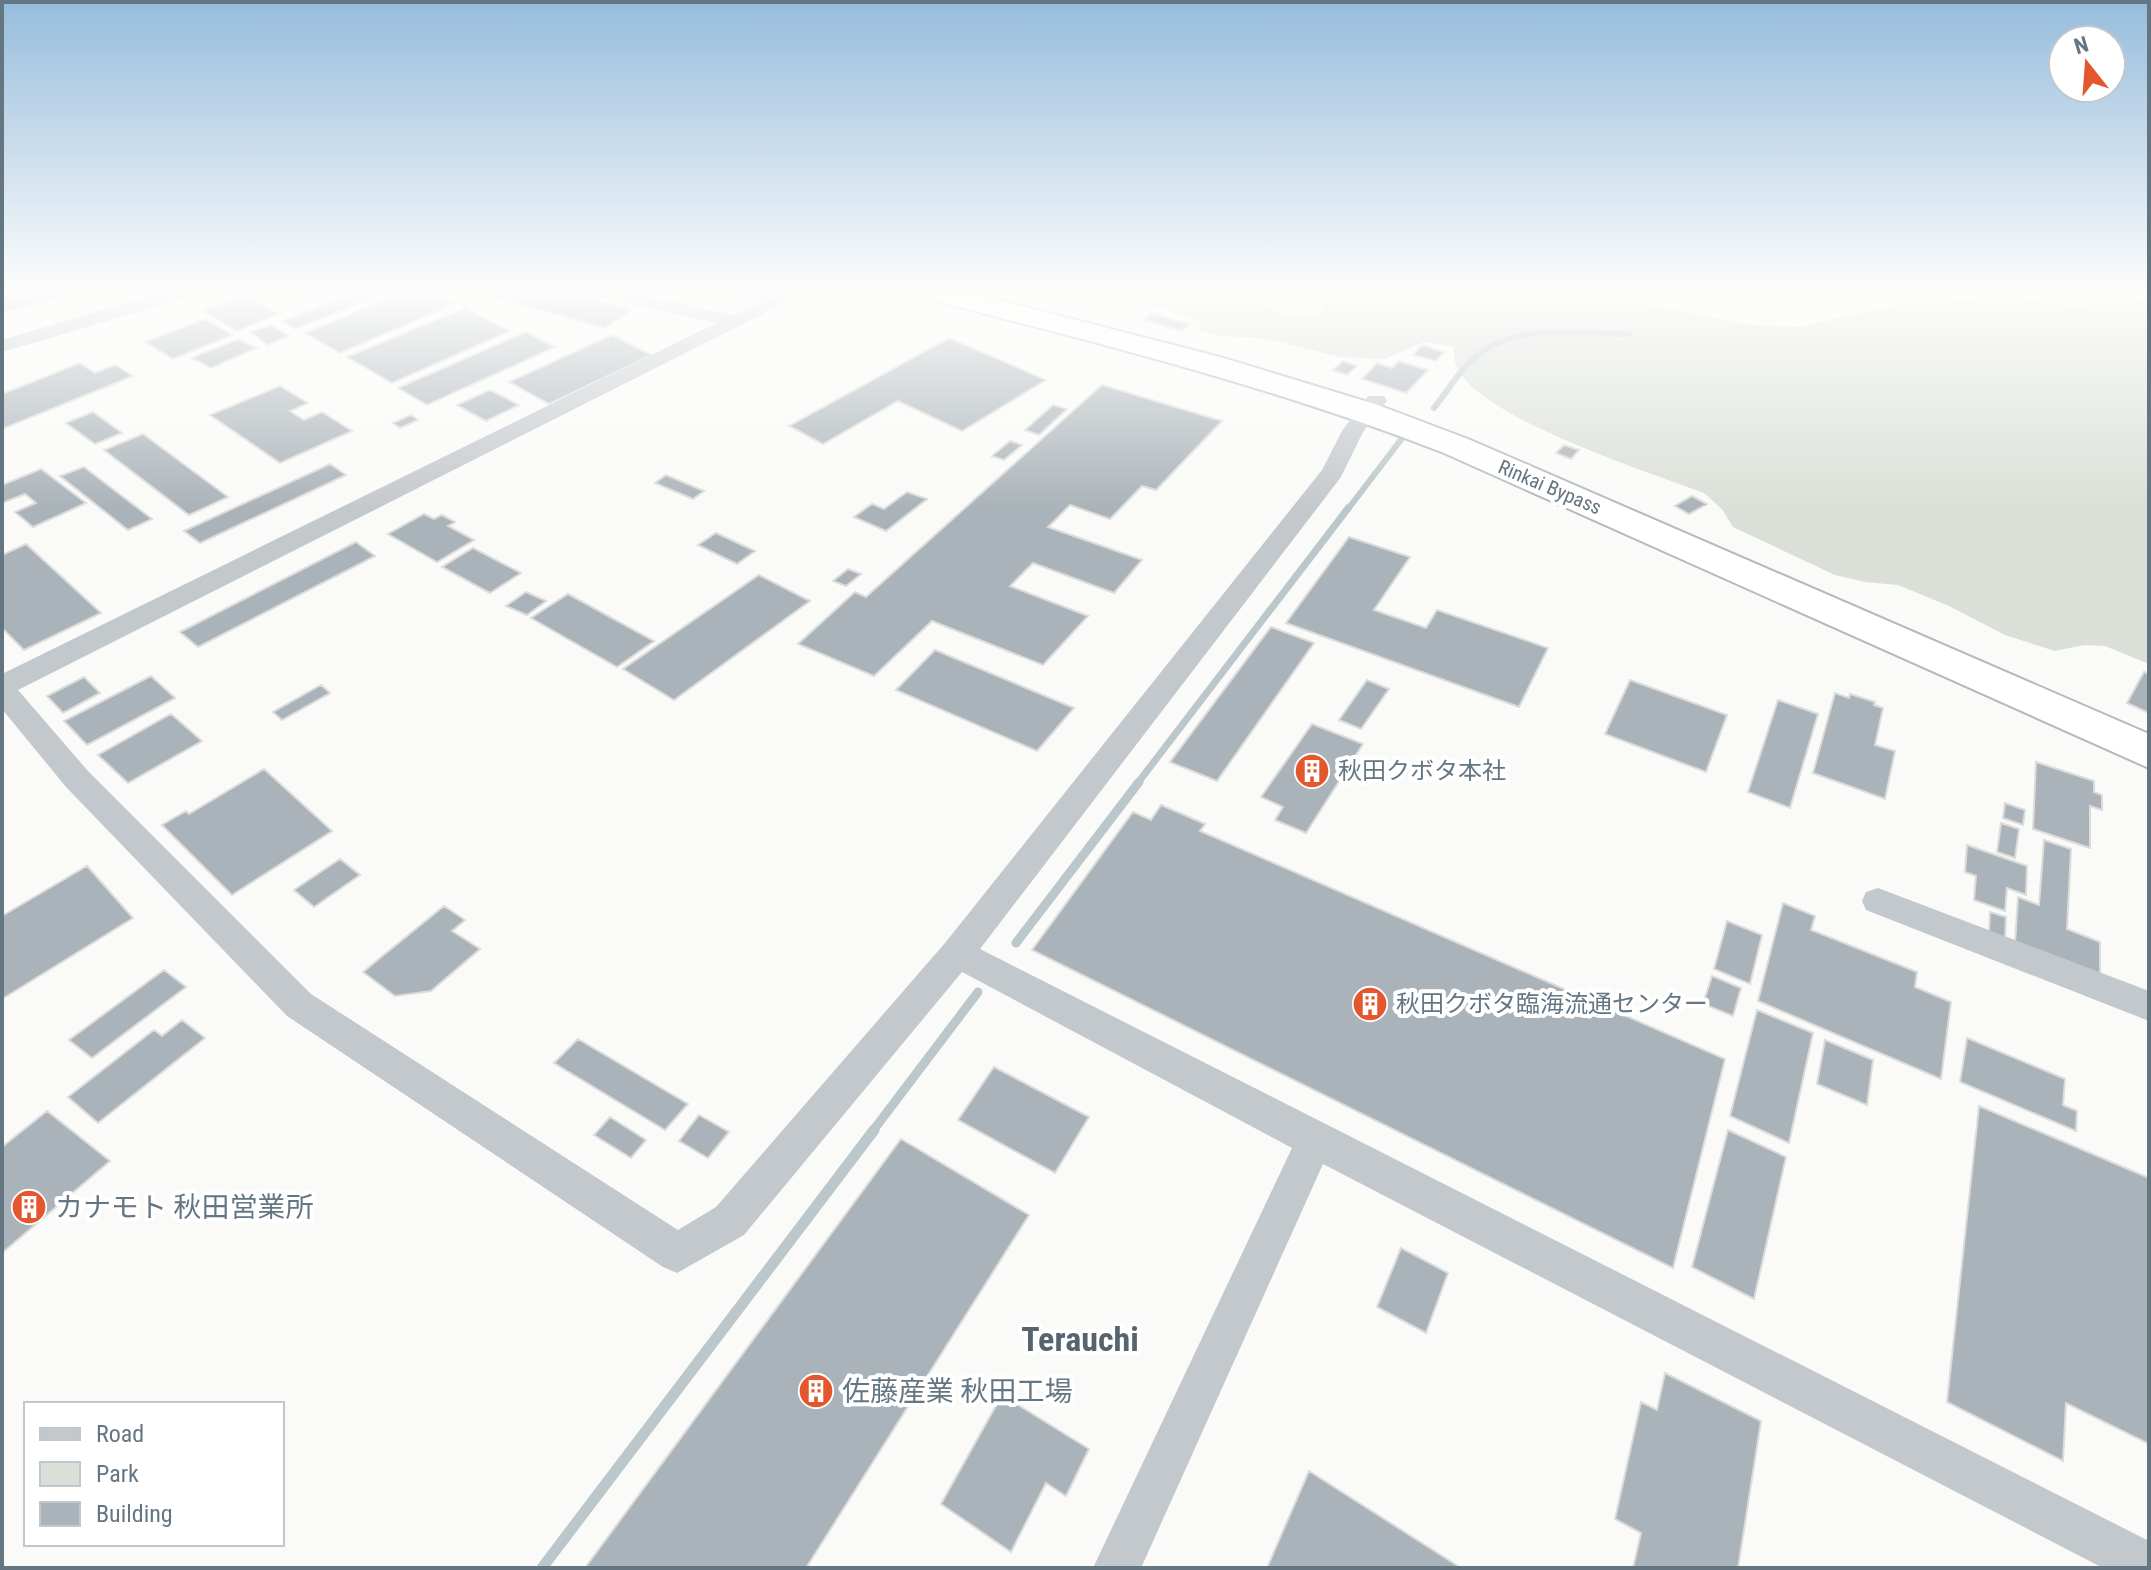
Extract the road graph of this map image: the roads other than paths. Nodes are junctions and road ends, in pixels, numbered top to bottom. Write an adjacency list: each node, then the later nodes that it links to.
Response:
1 (653, 363): 5 (street)
2 (1210, 363): 4 (highway, Rinkai Bypass)
3 (1245, 363): 4 (highway, Rinkai Bypass)
4 (1372, 406): 6 (highway, Rinkai Bypass); 7 (highway, Rinkai Bypass); 9 (street)
5 (2, 688): 9 (street)
6 (2149, 732)
7 (2149, 752)
8 (1878, 901): 10 (street)
9 (957, 953): 11 (street)
10 (2149, 1006)
11 (1315, 1140): 12 (street); 13 (street)
12 (2149, 1566)
13 (1117, 1568)

